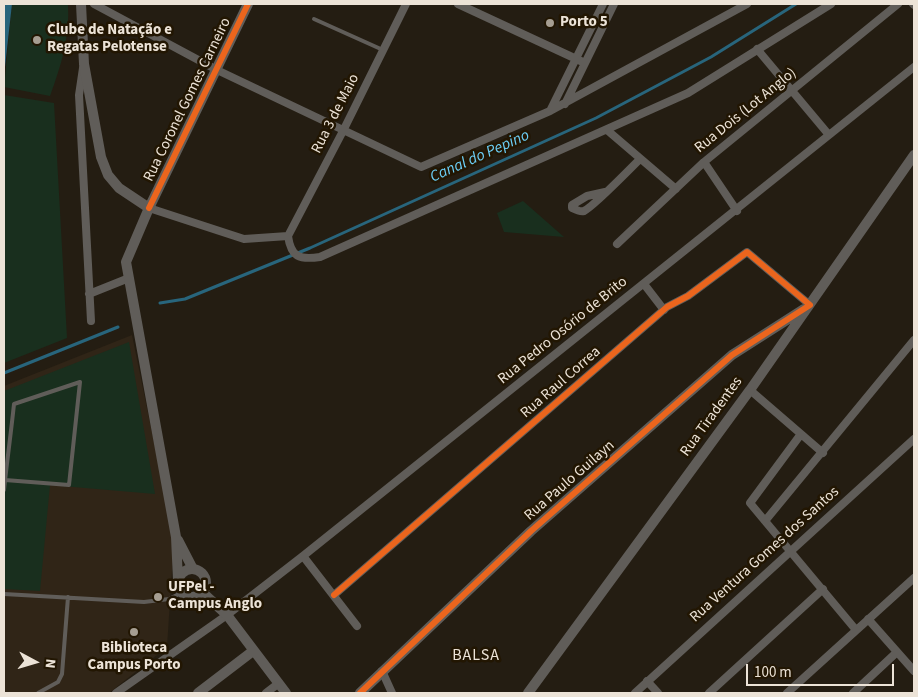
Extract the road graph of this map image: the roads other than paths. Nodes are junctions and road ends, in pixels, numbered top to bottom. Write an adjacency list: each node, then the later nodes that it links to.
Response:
1 (81, 4): 15 (street)
2 (94, 4): 18 (street)
3 (248, 4): 18 (street, Rua Coronel Gomes Carneiro)
4 (406, 4): 13 (street, Rua 3 de Maio)
5 (458, 4): 14 (street)
6 (603, 4): 14 (street)
7 (613, 4): 16 (street)
8 (747, 4): 20 (street)
9 (831, 4): 12 (street)
10 (898, 4): 19 (street, Rua Dois (Lot Anglo))
11 (314, 19): 13 (lane)
12 (757, 49): 19 (street); 22 (street)
13 (383, 50): 23 (street, Rua 3 de Maio)
14 (575, 59): 16 (street); 21 (street)
15 (84, 64): 30 (street); 36 (street)
16 (585, 64): 20 (street)
17 (914, 68): 24 (street, Rua Pedro Osório de Brito)
18 (217, 70): 23 (street); 30 (street, Rua Coronel Gomes Carneiro)
19 (792, 92): 24 (street); 27 (street, Rua Dois (Lot Anglo))
20 (565, 104): 21 (street)
21 (550, 111): 23 (street)
22 (607, 130): 26 (street); 32 (street)
23 (343, 132): 32 (street, Rua 3 de Maio)
24 (829, 135): 31 (street, Rua Pedro Osório de Brito)
25 (914, 155): 37 (street, Rua Tiradentes)
26 (640, 160): 28 (street); 29 (street)
27 (704, 162): 28 (street, Rua Dois (Lot Anglo)); 31 (street)
28 (676, 189): 33 (street, Rua Dois (Lot Anglo))
29 (605, 192)
30 (149, 208): 32 (street); 34 (street, Rua Coronel Gomes Carneiro)
31 (737, 211): 35 (street, Rua Pedro Osório de Brito)
32 (288, 236)
33 (617, 244)
34 (129, 278): 36 (street); 48 (street, Rua Coronel Gomes Carneiro)
35 (644, 284): 38 (street); 50 (street, Rua Pedro Osório de Brito)
36 (89, 294): 39 (street)
37 (810, 305): 38 (street, Rua Raul Correa); 41 (street, Rua Tiradentes); 66 (street, Rua Paulo Guilayn)
38 (664, 310): 58 (street, Rua Raul Correa)
39 (91, 321)
40 (914, 340): 44 (street)
41 (750, 390): 42 (street); 77 (street, Rua Tiradentes)
42 (801, 434): 44 (street); 47 (street)
43 (914, 439): 49 (street, Rua Ventura Gomes dos Santos)
44 (823, 453): 47 (street)
45 (5, 480): 45 (lane); 46 (lane)
46 (4, 490)
47 (765, 521): 49 (street)
48 (176, 537): 51 (street, Rua Coronel Gomes Carneiro); 53 (street, Rua Coronel Gomes Carneiro)
49 (790, 551): 54 (street); 68 (street, Rua Ventura Gomes dos Santos)
50 (303, 556): 58 (street); 60 (street, Rua Pedro Osório de Brito)
51 (193, 569): 53 (street); 56 (street)
52 (914, 578): 61 (street)
53 (178, 580): 55 (street)
54 (823, 589): 63 (street); 80 (street)
55 (181, 592): 56 (street); 59 (lane)
56 (202, 592): 60 (street)
57 (4, 594): 59 (lane)
58 (334, 595): 62 (street)
59 (68, 598): 70 (lane)
60 (227, 615): 64 (street); 71 (street, Rua Pedro Osório de Brito)
61 (868, 619): 63 (street); 65 (street)
62 (357, 626)
63 (856, 630): 81 (street)
64 (253, 651): 69 (street); 72 (street)
65 (897, 652): 67 (street); 82 (street)
66 (382, 671): 75 (street, Rua Paulo Guilayn); 76 (street)
67 (914, 672)
68 (647, 681): 78 (street, Rua Ventura Gomes dos Santos); 79 (street)
69 (279, 683): 73 (street); 74 (street)
70 (38, 693)
71 (116, 693)
72 (198, 693)
73 (266, 693)
74 (286, 693)
75 (362, 693)
76 (392, 693)
77 (528, 693)
78 (635, 693)
79 (658, 693)
80 (709, 693)
81 (787, 693)
82 (853, 693)

